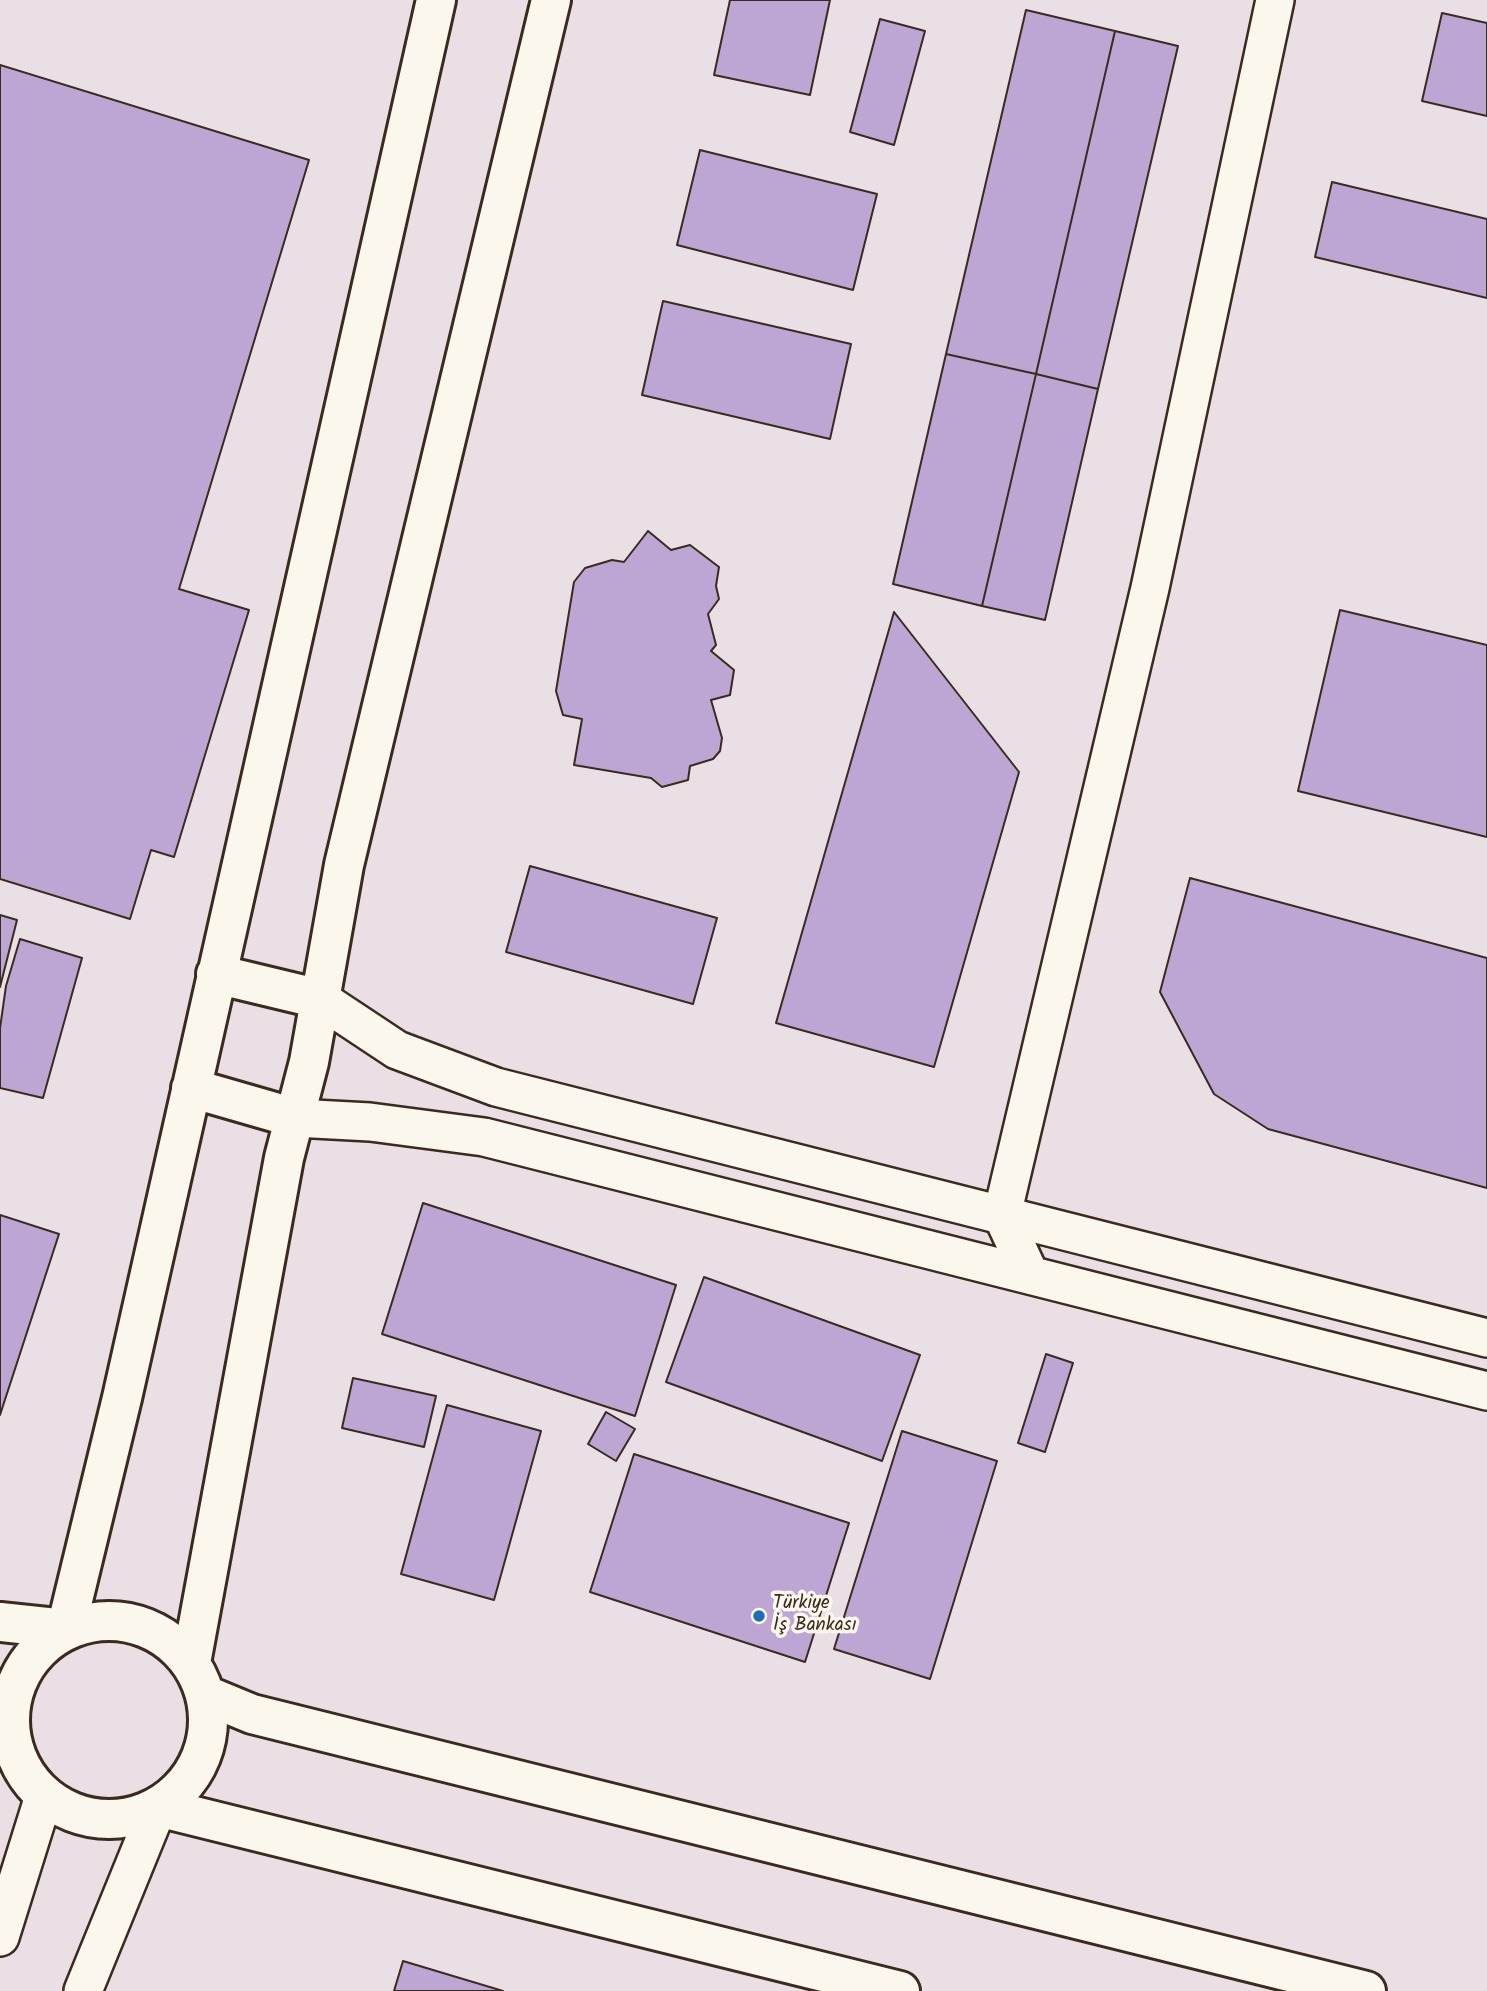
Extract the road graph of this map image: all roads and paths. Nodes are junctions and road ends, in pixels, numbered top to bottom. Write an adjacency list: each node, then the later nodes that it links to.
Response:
1 (436, 0): 4 (street)
2 (551, 0): 5 (street)
3 (1275, 0): 8 (street)
4 (216, 974): 5 (street); 6 (street)
5 (320, 999): 7 (street); 8 (street)
6 (191, 1088): 7 (street); 14 (street)
7 (295, 1118): 9 (street); 15 (street)
8 (1002, 1215): 9 (street); 10 (street)
9 (1030, 1275): 11 (street)
10 (1473, 1334): 11 (street)
11 (1444, 1380): 12 (street)
12 (1487, 1391)
13 (0, 1622): 14 (street)
14 (66, 1629): 15 (street); 16 (street)
15 (198, 1679): 18 (street); 22 (street)
16 (10, 1764): 17 (street)
17 (44, 1796): 18 (street); 19 (street)
18 (158, 1807): 20 (street); 21 (street)
19 (0, 1937)
20 (83, 1991)
21 (900, 1991)
22 (1366, 1991)

